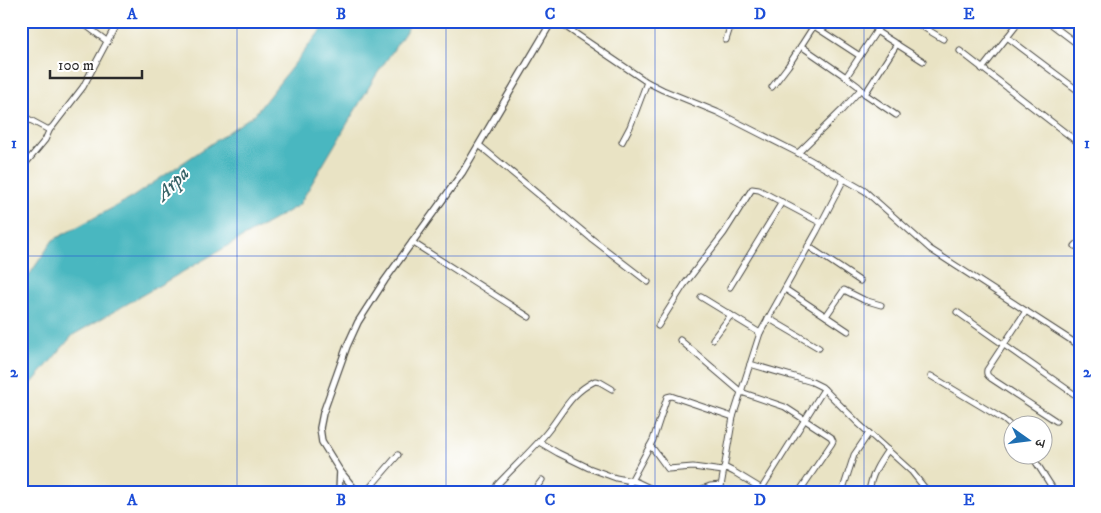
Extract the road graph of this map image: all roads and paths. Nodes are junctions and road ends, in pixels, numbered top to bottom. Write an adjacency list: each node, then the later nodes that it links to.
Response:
1 (80, 21): 15 (street)
2 (118, 21): 15 (street)
3 (552, 21): 34 (street)
4 (557, 21): 24 (street)
5 (732, 21): 14 (street)
6 (882, 21): 11 (street)
7 (913, 21): 13 (street)
8 (1020, 21): 12 (street)
9 (1047, 21): 18 (street)
10 (816, 24): 17 (street); 20 (street)
11 (876, 31): 16 (street); 20 (street)
12 (1007, 37): 22 (street); 27 (street)
13 (943, 39)
14 (726, 40)
15 (108, 42): 31 (street)
16 (897, 44): 21 (street); 28 (street)
17 (801, 46): 23 (street); 25 (street)
18 (1080, 46)
19 (960, 51): 22 (street)
20 (860, 56): 23 (street)
21 (923, 61)
22 (982, 69): 33 (street)
23 (846, 77): 26 (street)
24 (647, 82): 32 (street); 35 (street)
25 (772, 87)
26 (861, 89): 28 (street); 35 (street)
27 (1080, 92)
28 (866, 94): 30 (street)
29 (21, 115): 31 (street)
30 (896, 115)
31 (50, 128): 36 (street)
32 (622, 142)
33 (1080, 144)
34 (479, 145): 41 (street); 45 (street)
35 (798, 153): 37 (street)
36 (21, 169)
37 (844, 178): 39 (street); 50 (street)
38 (782, 202): 39 (street); 46 (street); 56 (street)
39 (821, 223): 42 (street)
40 (1080, 241): 43 (street)
41 (412, 242): 54 (street); 81 (street)
42 (808, 246): 44 (street); 47 (street)
43 (1075, 246)
44 (860, 281)
45 (648, 282)
46 (730, 287)
47 (784, 289): 53 (street); 55 (street)
48 (701, 297): 52 (street)
49 (881, 305): 53 (street)
50 (1026, 311): 61 (street); 62 (street)
51 (958, 312): 61 (street)
52 (731, 315): 58 (street); 59 (street)
53 (826, 316): 57 (street)
54 (529, 317)
55 (768, 318): 58 (street); 63 (street)
56 (658, 326)
57 (848, 331)
58 (760, 333): 64 (street)
59 (713, 339)
60 (680, 340): 68 (street)
61 (1003, 344): 69 (street); 73 (street)
62 (1080, 346)
63 (819, 348)
64 (750, 364): 67 (street); 68 (street)
65 (931, 376): 72 (street)
66 (612, 389): 75 (street)
67 (824, 389): 71 (street); 74 (street)
68 (741, 392): 70 (street); 71 (street)
69 (1074, 394)
70 (733, 417): 76 (street); 80 (street)
71 (804, 419): 85 (street); 95 (street)
72 (1004, 420)
73 (1056, 421)
74 (869, 433): 77 (street); 96 (street)
75 (539, 442): 83 (street); 89 (street)
76 (650, 446): 80 (street); 83 (street)
77 (888, 450): 97 (street); 98 (street)
78 (398, 455): 88 (street)
79 (1038, 466): 99 (street)
80 (724, 469): 84 (street); 85 (street)
81 (340, 470): 86 (street); 87 (street)
82 (542, 480): 90 (street)
83 (631, 481): 91 (street); 92 (street)
84 (721, 485): 93 (street); 94 (street)
85 (764, 490)
86 (338, 492)
87 (357, 492)
88 (366, 492)
89 (497, 492)
90 (533, 492)
91 (625, 492)
92 (658, 492)
93 (694, 492)
94 (720, 492)
95 (799, 492)
96 (842, 492)
97 (869, 492)
98 (928, 492)
99 (1055, 492)

